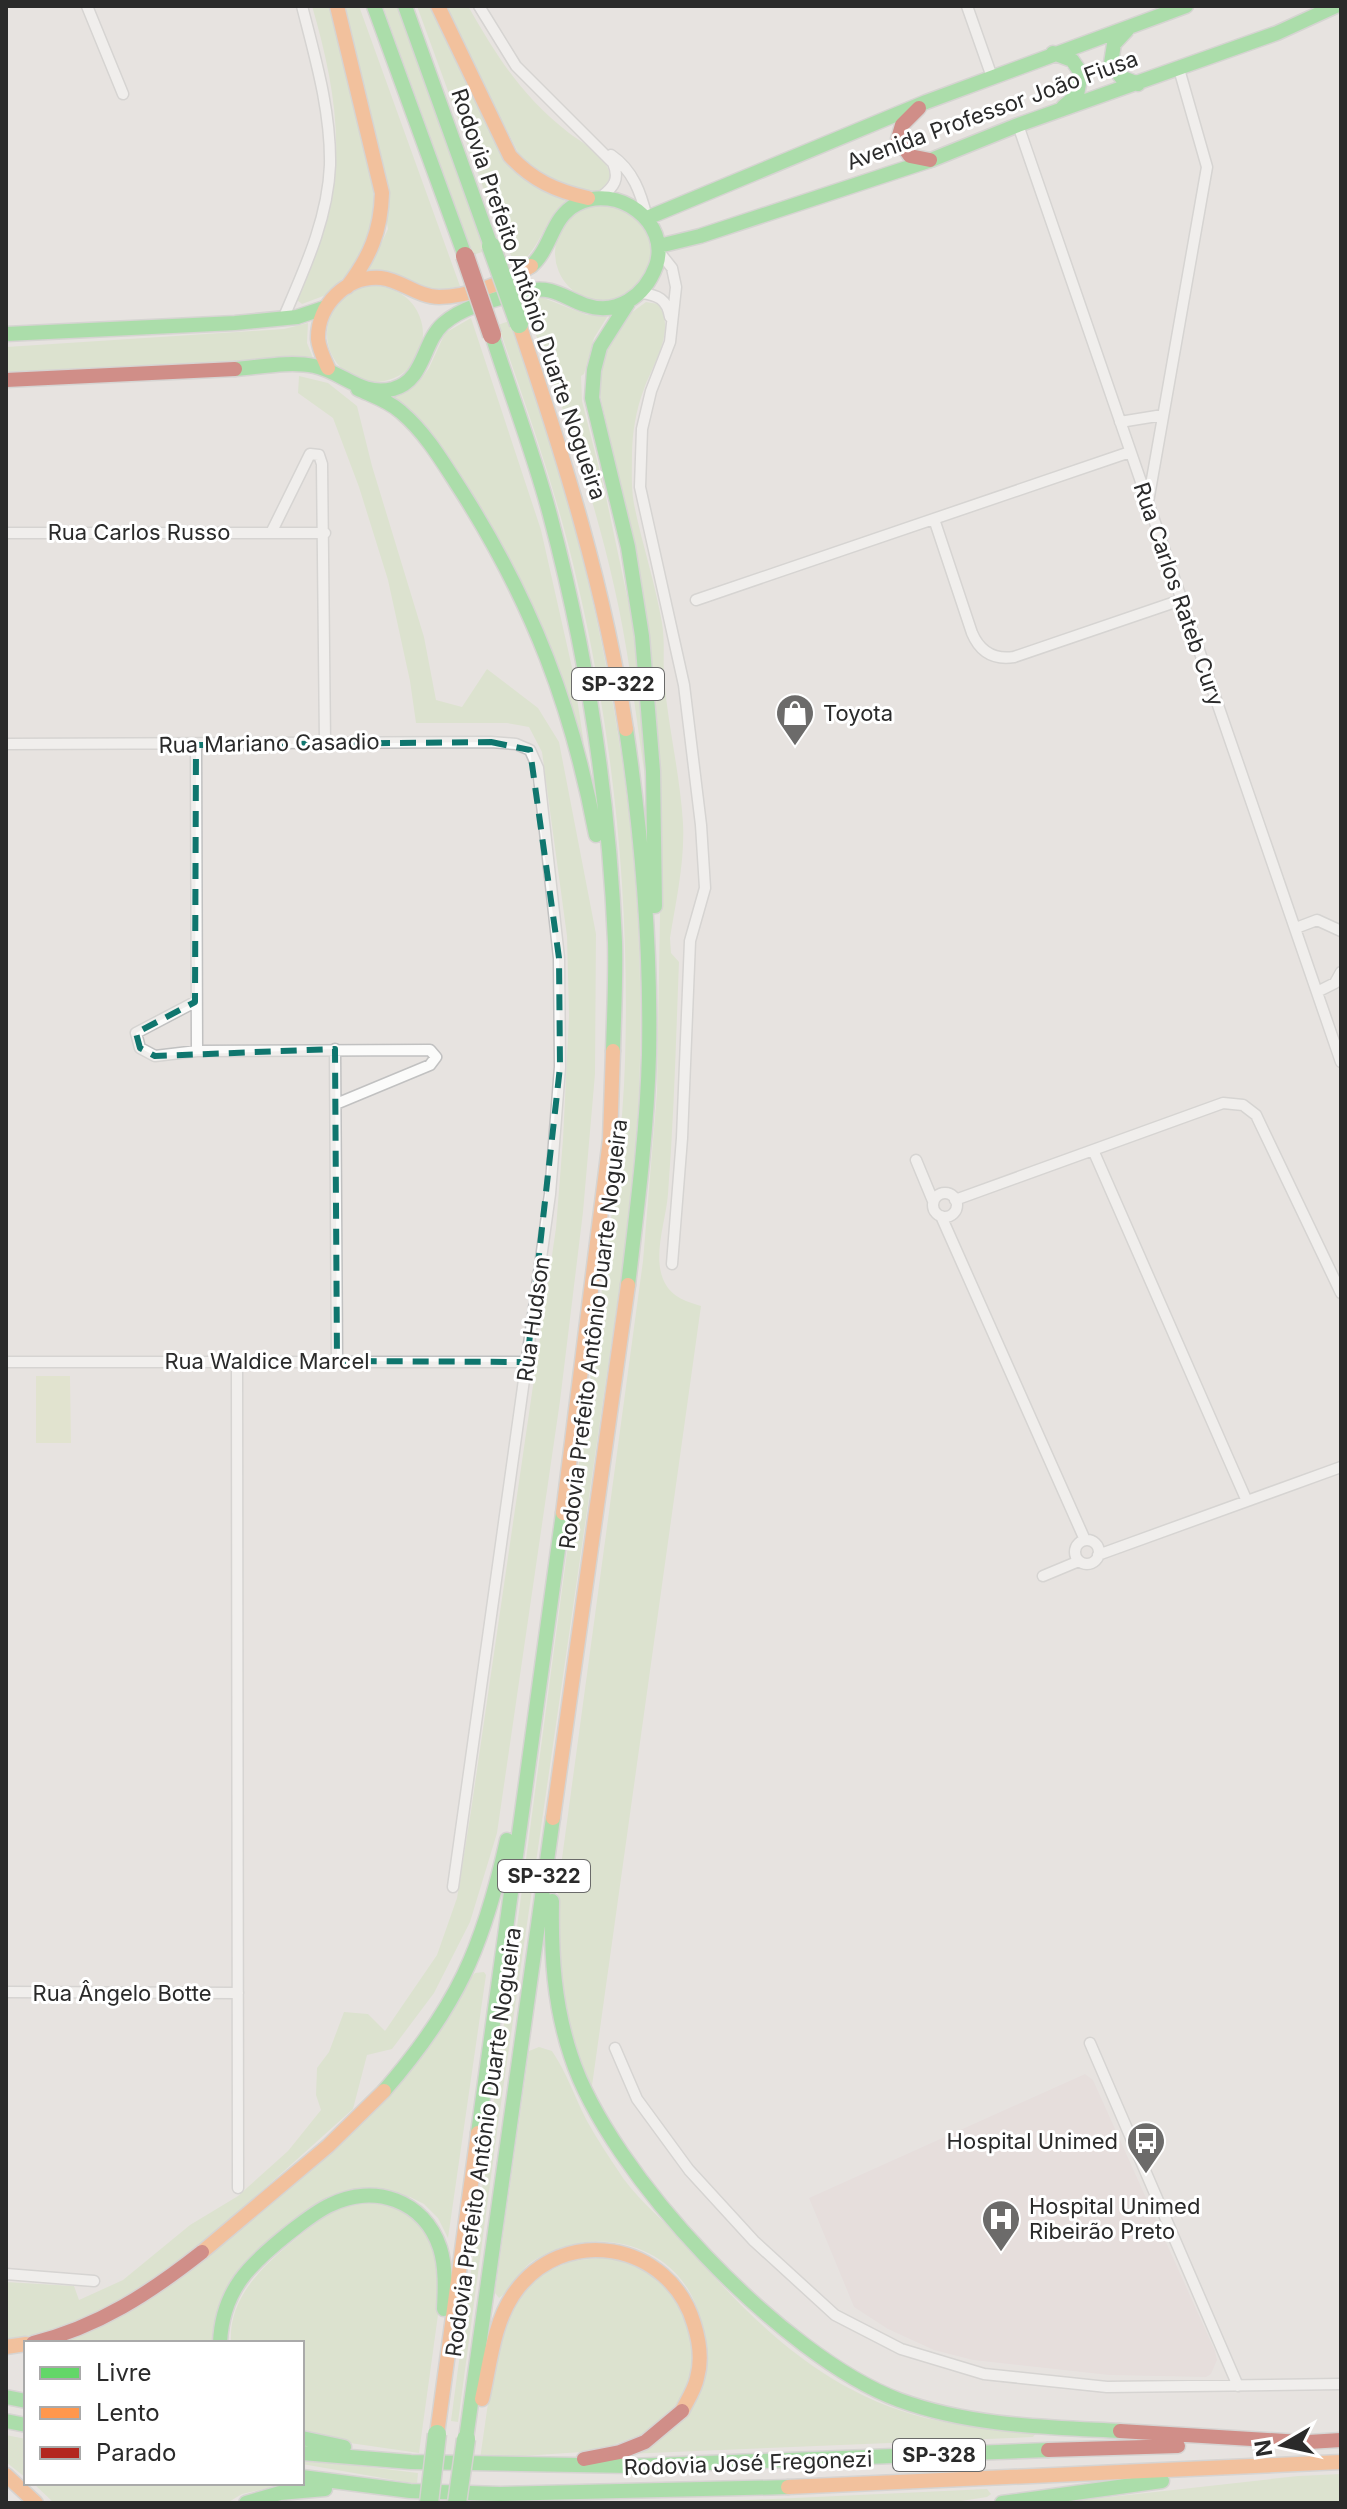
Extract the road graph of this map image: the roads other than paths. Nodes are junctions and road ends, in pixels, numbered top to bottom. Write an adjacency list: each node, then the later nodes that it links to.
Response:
1 (87, 6): 16 (street)
2 (302, 6): 28 (street)
3 (337, 6): 25 (main road)
4 (374, 6): 50 (main road, Rodovia Prefeito Antônio Duarte Nogueira / SP-322, bridge)
5 (405, 6): 56 (main road, Rodovia Prefeito Antônio Duarte Nogueira / SP-322, bridge)
6 (438, 6): 22 (main road)
7 (479, 6): 20 (street)
8 (967, 6): 14 (street)
9 (1186, 6): 11 (main road, Avenida Professor João Fiusa)
10 (1336, 6): 13 (main road, Avenida Professor João Fiusa)
11 (1130, 27): 12 (main road, Avenida Professor João Fiusa); 15 (main road)
12 (1053, 53): 14 (main road, Avenida Professor João Fiusa); 18 (main road)
13 (1179, 69): 15 (main road, Avenida Professor João Fiusa); 34 (street)
14 (992, 77): 17 (main road, Avenida Professor João Fiusa)
15 (1138, 84): 18 (main road, Avenida Professor João Fiusa)
16 (123, 94)
17 (926, 102): 21 (main road); 23 (main road, Avenida Professor João Fiusa)
18 (1056, 113): 19 (main road, Avenida Professor João Fiusa)
19 (1018, 125): 21 (main road, Avenida Professor João Fiusa); 35 (street, Rua Carlos Rateb Cury)
20 (599, 147): 22 (street); 23 (street)
21 (931, 160): 24 (main road, Avenida Professor João Fiusa)
22 (595, 197): 23 (main road); 25 (main road)
23 (647, 218): 24 (main road)
24 (660, 249): 26 (main road); 29 (street)
25 (347, 287): 27 (main road)
26 (634, 298): 29 (street); 33 (main road); 56 (main road)
27 (324, 308): 28 (main road); 31 (main road)
28 (283, 319): 30 (main road)
29 (672, 326): 64 (street)
30 (6, 334)
31 (328, 368): 32 (main road); 33 (main road)
32 (6, 380)
33 (358, 389): 50 (main road)
34 (1163, 415): 35 (street); 37 (street)
35 (1120, 422): 36 (street, Rua Carlos Rateb Cury)
36 (1130, 452): 37 (street, Rua Carlos Rateb Cury); 38 (street)
37 (1148, 504): 43 (street, Rua Carlos Rateb Cury)
38 (934, 519): 42 (street); 43 (street)
39 (272, 531): 40 (street, Rua Carlos Russo); 41 (street, Rua Carlos Russo); 41 (street)
40 (6, 533)
41 (325, 533): 44 (street)
42 (696, 600)
43 (1181, 600): 48 (street, Rua Carlos Rateb Cury)
44 (325, 742): 46 (street, Rua Mariano Casadio); 47 (street, Rua Mariano Casadio)
45 (6, 744): 46 (street, Rua Mariano Casadio)
46 (196, 745): 53 (street)
47 (530, 750): 69 (street, Rua Hudson)
48 (1296, 928): 49 (street); 52 (street, Rua Carlos Rateb Cury)
49 (1341, 931)
50 (615, 944): 76 (main road, Rodovia Prefeito Antônio Duarte Nogueira / SP-322)
51 (1341, 972): 52 (street)
52 (1317, 992): 57 (street, Rua Carlos Rateb Cury)
53 (195, 1002): 55 (street); 55 (street)
54 (335, 1049): 55 (street); 58 (street); 58 (street)
55 (197, 1051)
56 (649, 1056): 77 (main road, Rodovia Prefeito Antônio Duarte Nogueira / SP-322)
57 (1341, 1062)
58 (336, 1104): 67 (street)
59 (1093, 1150): 61 (street); 65 (street); 71 (street)
60 (916, 1160): 62 (street)
61 (955, 1200): 62 (street); 63 (street)
62 (933, 1201): 63 (street)
63 (941, 1216): 72 (street)
64 (672, 1264)
65 (1341, 1293)
66 (237, 1361): 67 (street, Rua Waldice Marcel); 68 (street, Rua Waldice Marcel); 80 (street)
67 (337, 1361): 69 (street, Rua Waldice Marcel)
68 (6, 1362)
69 (527, 1362): 78 (street, Rua Hudson)
70 (1341, 1467): 71 (street)
71 (1246, 1499): 73 (street)
72 (1085, 1540): 73 (street); 74 (street)
73 (1098, 1555): 74 (street)
74 (1079, 1561): 75 (street)
75 (1043, 1576)
76 (532, 1732): 86 (main road); 90 (main road, Rodovia Prefeito Antônio Duarte Nogueira / SP-322)
77 (564, 1732): 92 (main road, Rodovia Prefeito Antônio Duarte Nogueira / SP-322); 94 (main road)
78 (453, 1887)
79 (6, 1992): 80 (street, Rua Ângelo Botte)
80 (238, 1993): 83 (street)
81 (1090, 2043): 89 (street)
82 (615, 2048): 89 (street)
83 (238, 2188)
84 (6, 2274): 85 (street)
85 (94, 2281)
86 (39, 2341)
87 (220, 2341): 90 (main road)
88 (1341, 2384): 89 (street)
89 (1238, 2386)
90 (442, 2400): 106 (main road, Rodovia Prefeito Antônio Duarte Nogueira / SP-322, bridge)
91 (304, 2438): 97 (main road)
92 (466, 2439): 99 (main road); 107 (main road, Rodovia Prefeito Antônio Duarte Nogueira / SP-322, bridge)
93 (1341, 2440): 94 (main road, Rodovia José Fregonezi / SP-328)
94 (1301, 2442): 99 (main road, Rodovia José Fregonezi / SP-328)
95 (304, 2453): 97 (main road, Rodovia José Fregonezi)
96 (1341, 2462): 98 (main road, Rodovia José Fregonezi / SP-328)
97 (416, 2464): 99 (main road, Rodovia José Fregonezi / SP-328)
98 (1295, 2465): 103 (main road, Rodovia José Fregonezi / SP-328); 109 (main road)
99 (538, 2467)
100 (6, 2475): 104 (main road)
101 (304, 2477): 102 (main road, Rodovia José Fregonezi)
102 (410, 2491): 103 (main road, Rodovia José Fregonezi / SP-328); 105 (main road)
103 (500, 2494): 108 (main road)
104 (36, 2503)
105 (246, 2503)
106 (429, 2503)
107 (457, 2503)
108 (548, 2503)
109 (1002, 2503)

